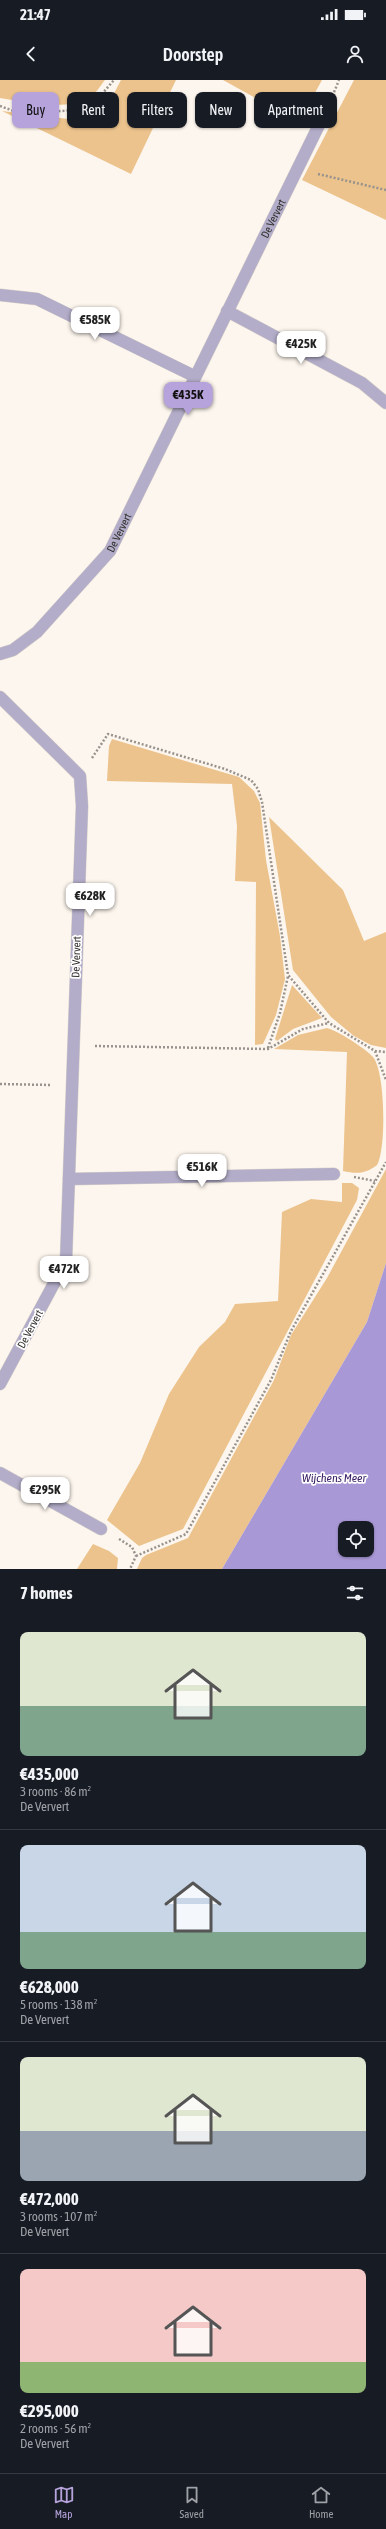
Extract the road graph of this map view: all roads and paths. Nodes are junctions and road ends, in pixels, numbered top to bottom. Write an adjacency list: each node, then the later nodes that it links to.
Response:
1 (114, 80): 4 (path)
2 (339, 80): 3 (path)
3 (333, 92)
4 (0, 106)
5 (316, 128): 6 (street, De Ververt)
6 (296, 168): 7 (path); 9 (street, De Ververt)
7 (386, 190)
8 (0, 295): 10 (street)
9 (227, 312): 10 (street, De Ververt); 11 (street)
10 (194, 376): 12 (street, De Ververt)
11 (386, 403)
12 (0, 654)
13 (0, 697): 14 (street)
14 (80, 776): 15 (path); 17 (street, De Ververt)
15 (288, 976): 16 (path); 18 (path)
16 (329, 1023): 18 (path); 19 (path)
17 (73, 1046): 18 (path); 23 (street, De Ververt)
18 (268, 1048)
19 (375, 1051): 20 (path); 21 (path)
20 (386, 1052)
21 (386, 1080)
22 (0, 1084): 23 (path)
23 (72, 1085): 26 (street, De Ververt)
24 (386, 1162): 30 (path)
25 (334, 1174): 26 (street)
26 (70, 1179): 27 (street, De Ververt)
27 (0, 1384)
28 (0, 1472): 29 (street)
29 (101, 1530): 30 (path)
30 (136, 1556): 31 (path)
31 (130, 1569)

